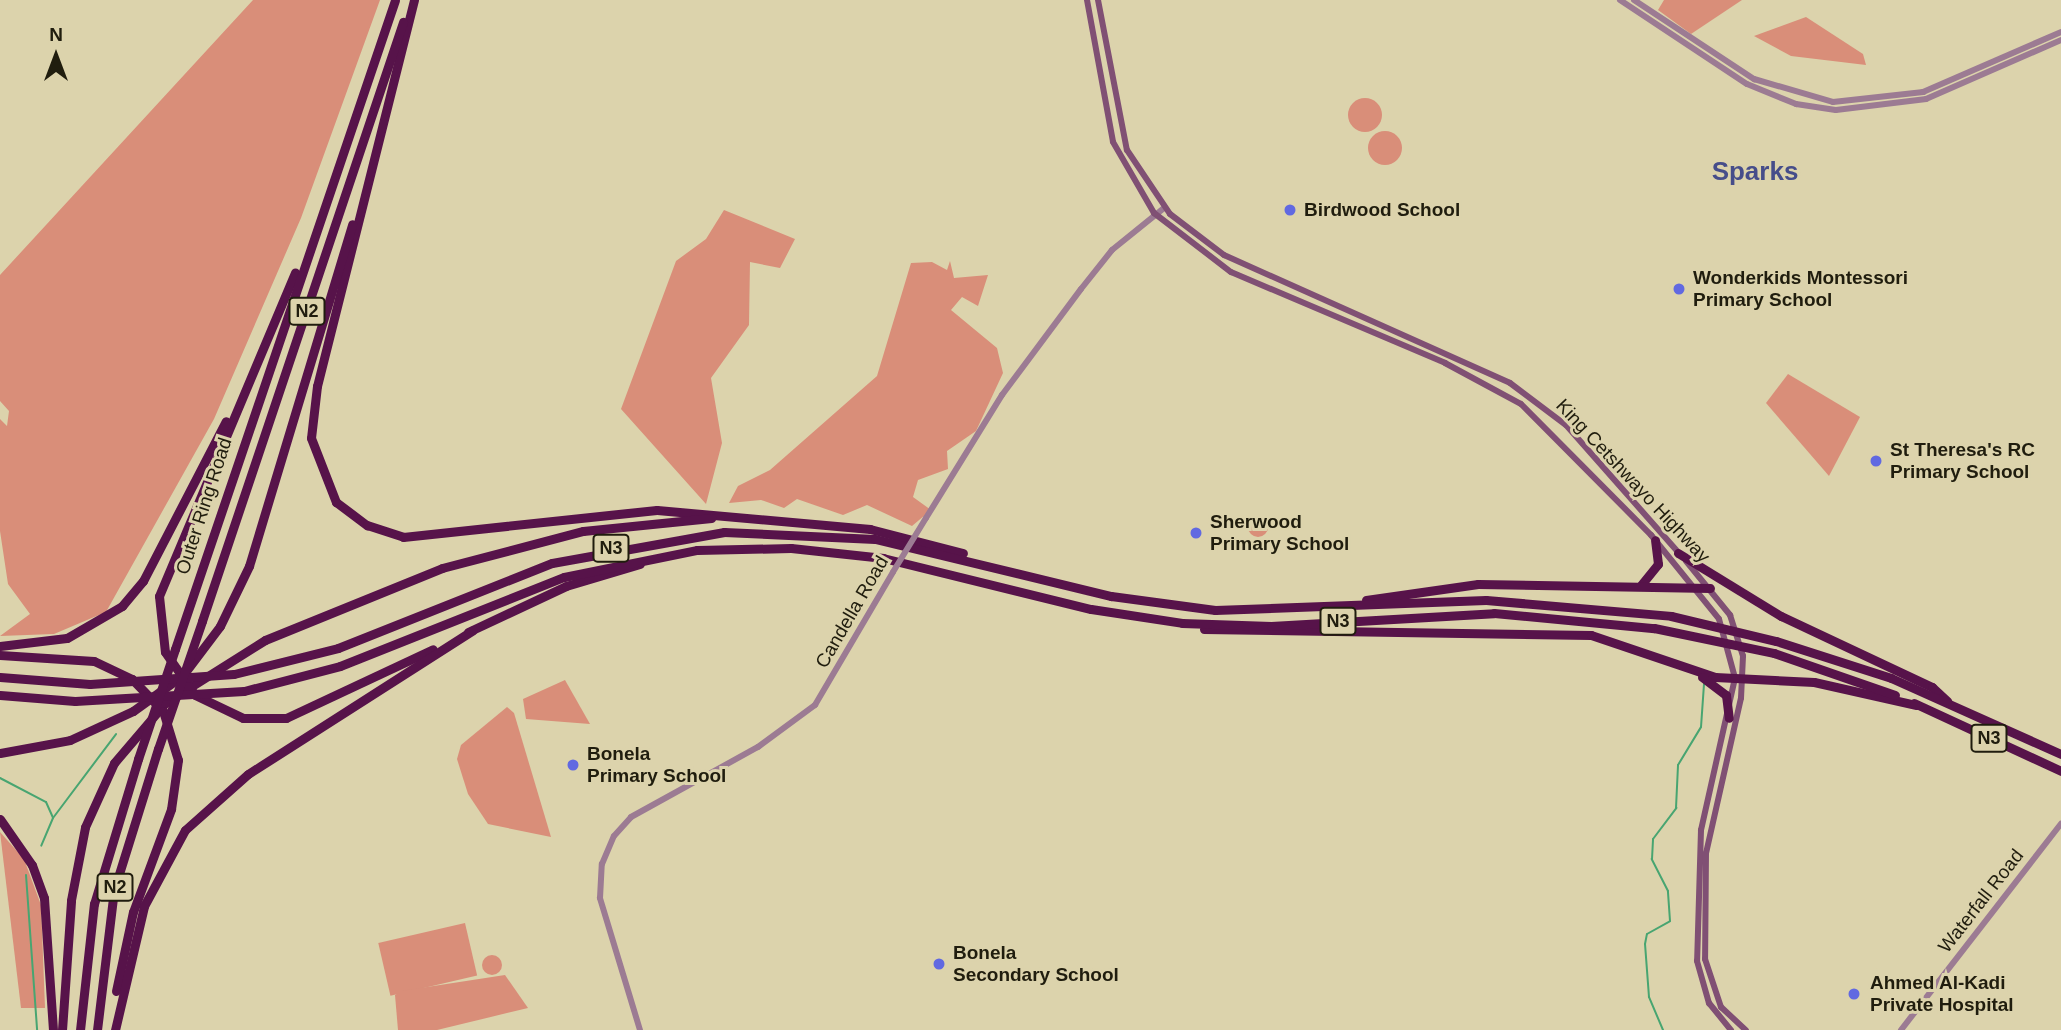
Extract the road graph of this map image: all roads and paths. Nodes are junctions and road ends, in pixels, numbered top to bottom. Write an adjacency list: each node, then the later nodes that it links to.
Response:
1 (395, 0): 11 (highway, Outer Ring Road / N2)
2 (412, 0): 10 (highway); 43 (highway, Outer Ring Road / N2, bridge)
3 (1087, 0): 13 (main road, King Cetshwayo Highway)
4 (1098, 0): 12 (main road, King Cetshwayo Highway)
5 (1620, 0): 7 (street)
6 (1634, 0): 7 (street)
7 (1644, 12): 8 (street); 9 (street)
8 (2061, 32)
9 (2061, 40)
10 (376, 153): 15 (highway); 35 (highway)
11 (329, 188): 14 (highway); 42 (highway, Outer Ring Road / N2, bridge)
12 (1164, 208): 13 (street, Candella Road); 18 (main road, King Cetshwayo Highway)
13 (1154, 213): 16 (main road, King Cetshwayo Highway); 45 (street, Candella Road, bridge)
14 (256, 365): 25 (highway, bridge); 26 (highway)
15 (783, 518): 19 (highway); 41 (highway)
16 (1655, 540): 20 (highway); 21 (main road, King Cetshwayo Highway)
17 (716, 549): 24 (highway, N3); 25 (highway); 31 (highway, N3, bridge)
18 (1678, 552): 22 (main road, King Cetshwayo Highway); 32 (highway)
19 (1004, 569): 23 (highway, N3); 29 (highway, N3, bridge)
20 (1641, 585): 21 (highway); 23 (highway)
21 (1695, 587): 22 (highway); 30 (main road, King Cetshwayo Highway)
22 (1710, 588): 30 (main road, King Cetshwayo Highway)
23 (1327, 609): 32 (highway, N3, bridge)
24 (1182, 623): 28 (highway); 33 (highway, N3, bridge)
25 (472, 630): 44 (highway)
26 (0, 646)
27 (0, 654): 44 (highway, bridge)
28 (1688, 669): 30 (highway); 34 (highway)
29 (0, 677)
30 (1739, 678): 33 (highway); 34 (main road, King Cetshwayo Highway); 34 (main road, King Cetshwayo Highway)
31 (0, 695)
32 (1947, 701): 36 (highway, N3)
33 (1916, 705): 37 (highway, N3)
34 (1730, 724): 46 (main road, King Cetshwayo Highway); 47 (main road, King Cetshwayo Highway)
35 (0, 753)
36 (2061, 754)
37 (2061, 771)
38 (0, 819): 40 (highway)
39 (2061, 824): 48 (street, Waterfall Road)
40 (53, 1030)
41 (62, 1030)
42 (80, 1030)
43 (97, 1030)
44 (114, 1030)
45 (640, 1030)
46 (1731, 1030)
47 (1746, 1030)
48 (1901, 1030)

